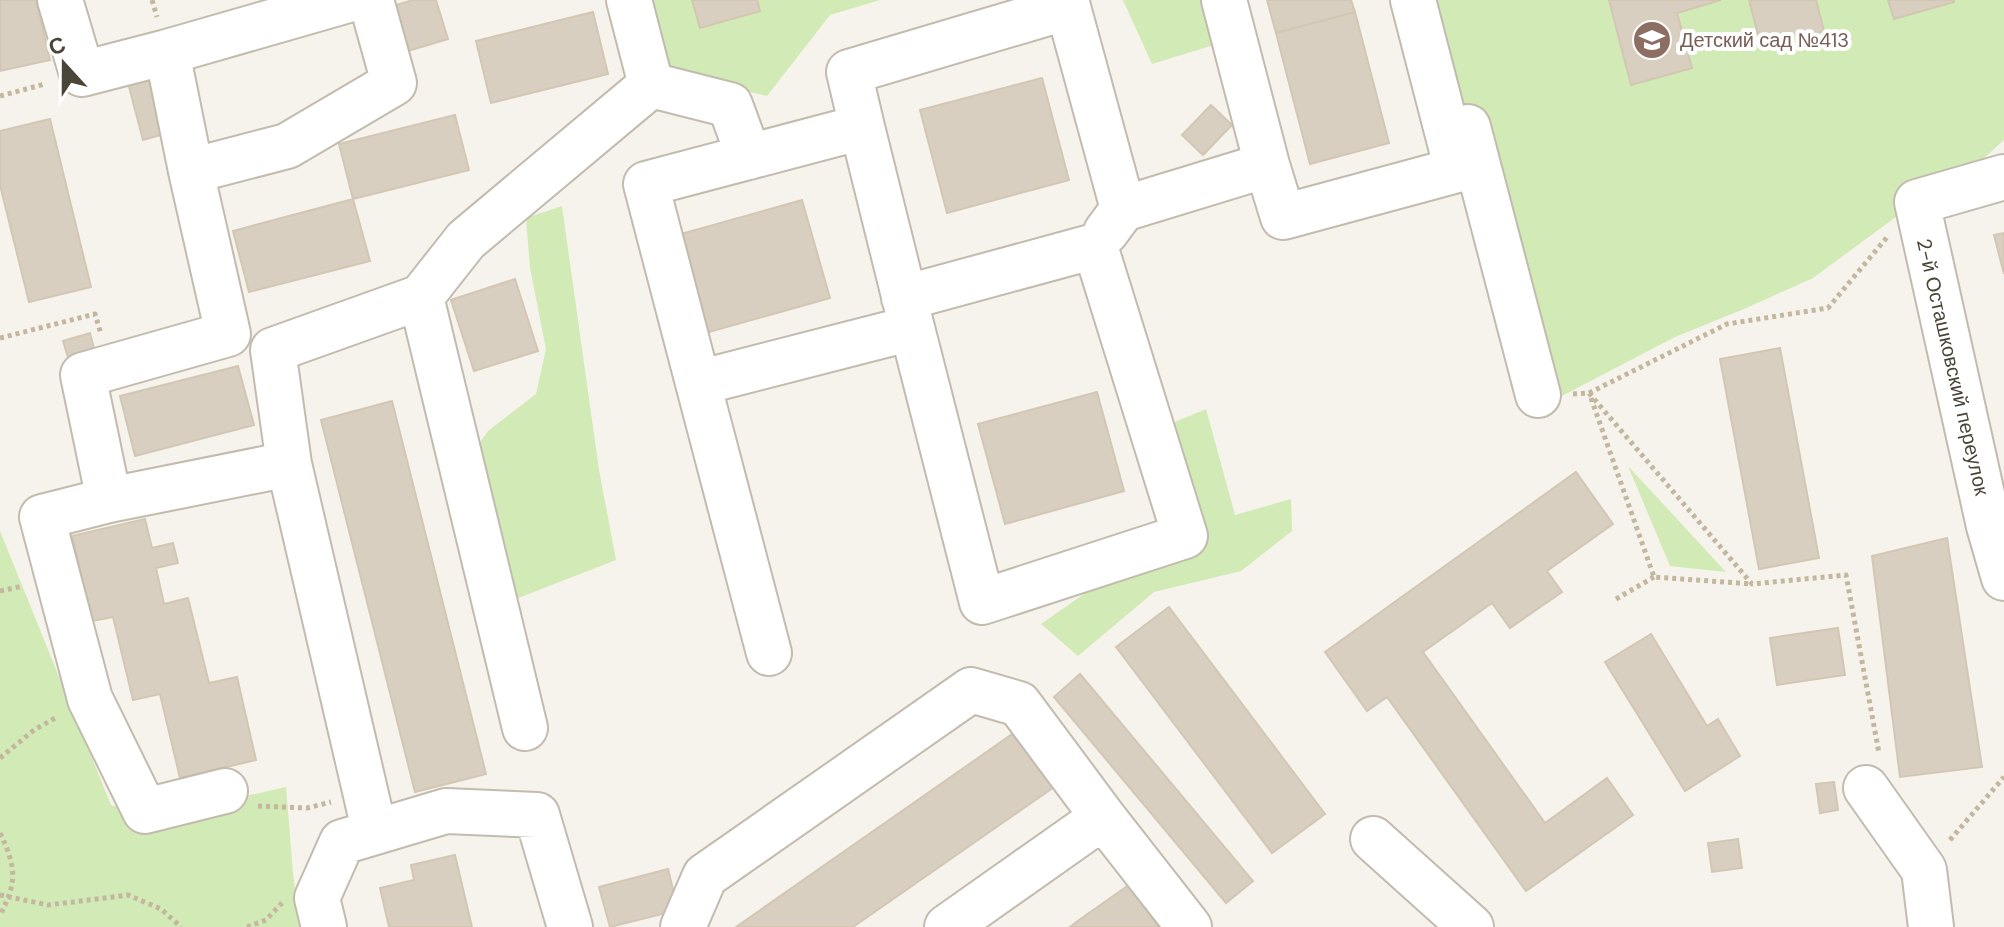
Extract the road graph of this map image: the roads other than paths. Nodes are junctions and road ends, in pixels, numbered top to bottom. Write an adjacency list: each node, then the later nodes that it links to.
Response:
1 (60, 0): 9 (street)
2 (348, 0): 9 (street)
3 (371, 0): 15 (street)
4 (629, 0): 10 (street)
5 (1224, 0): 13 (street)
6 (1413, 0): 14 (street)
7 (1435, 0): 14 (street)
8 (1067, 4): 11 (street); 17 (street)
9 (167, 52): 15 (street)
10 (651, 85): 12 (street); 19 (street)
11 (862, 127): 12 (street); 20 (street)
12 (749, 157): 23 (street)
13 (1267, 165): 14 (street); 17 (street)
14 (1457, 170)
15 (191, 171): 21 (street)
16 (2004, 177): 26 (street, 2-й Осташковский переулок)
17 (1123, 209): 18 (street)
18 (1095, 246): 20 (street); 20 (street)
19 (421, 297): 22 (street); 28 (street)
20 (908, 313): 23 (street)
21 (228, 334): 22 (street); 25 (street)
22 (273, 350): 24 (street)
23 (698, 383): 27 (street)
24 (289, 464): 25 (street); 31 (street)
25 (109, 500): 30 (street)
26 (2004, 578)
27 (769, 653)
28 (525, 728)
29 (1874, 778): 40 (street)
30 (214, 794)
31 (368, 803)
32 (1103, 817): 36 (street); 37 (street); 38 (street)
33 (1373, 839): 39 (street)
34 (324, 927): 35 (street)
35 (570, 927)
36 (683, 927)
37 (947, 927)
38 (1189, 927)
39 (1471, 927)
40 (1931, 927)

